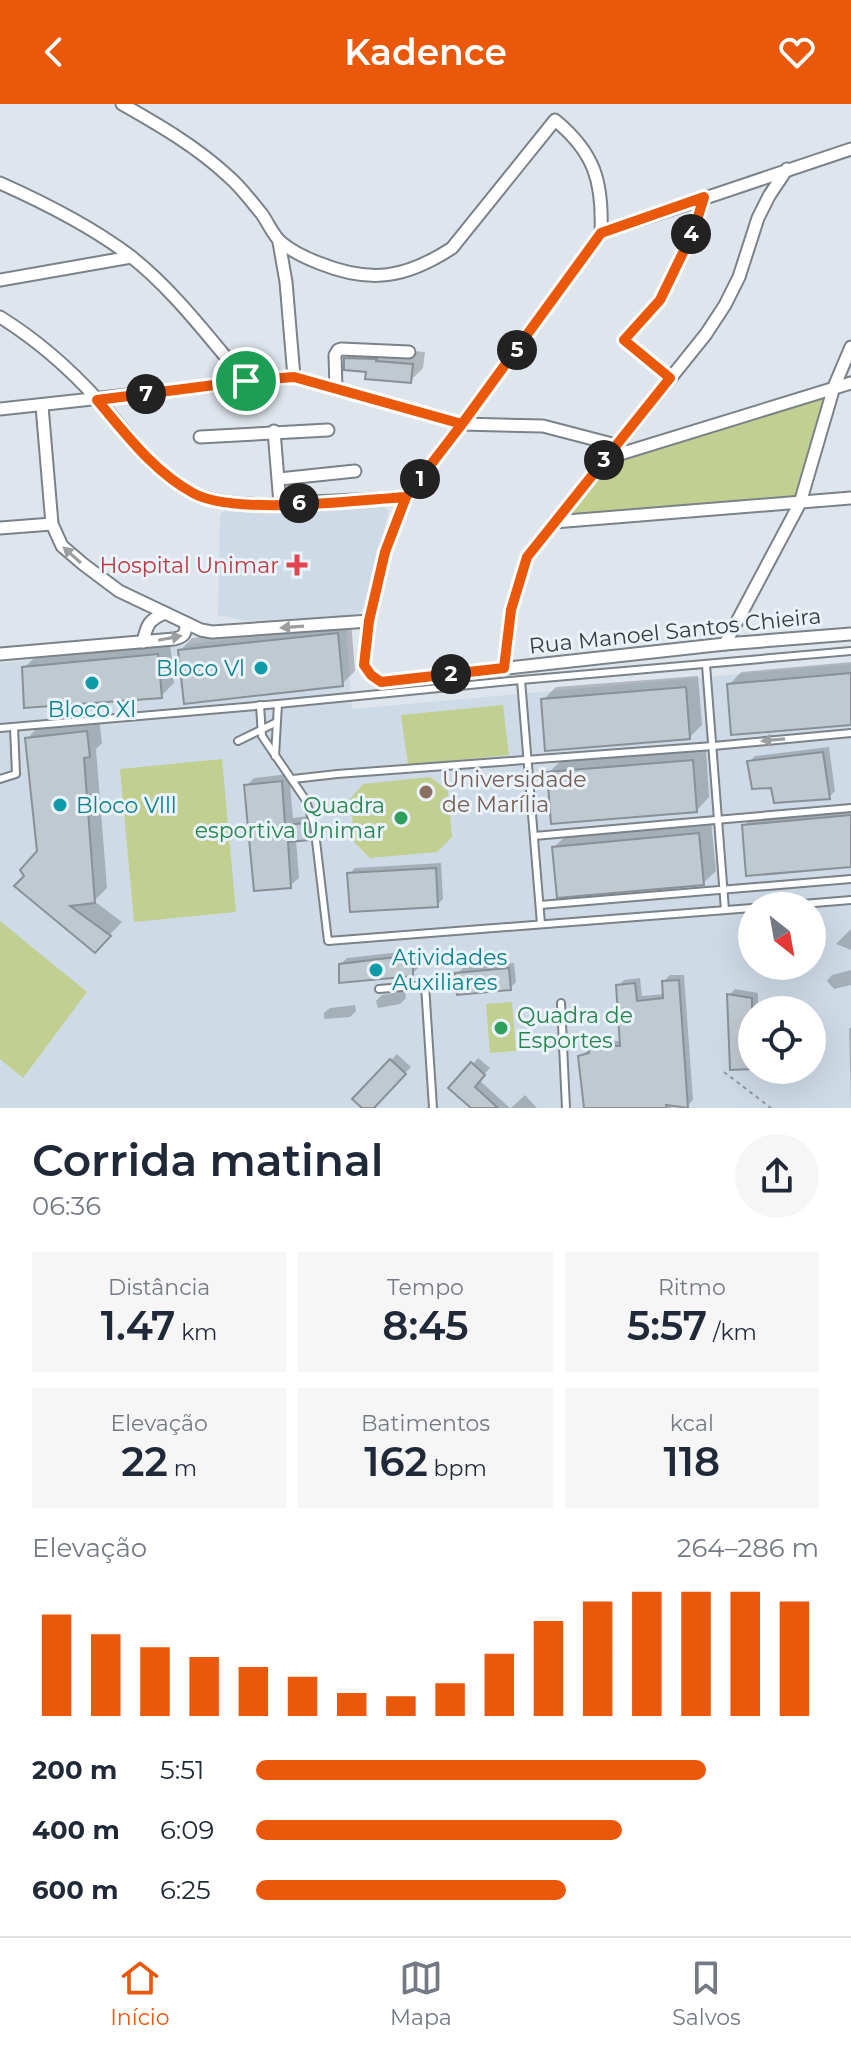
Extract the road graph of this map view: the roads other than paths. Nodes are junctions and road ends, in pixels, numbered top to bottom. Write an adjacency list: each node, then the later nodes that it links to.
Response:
1 (122, 104): 7 (street)
2 (851, 149): 3 (street)
3 (787, 169): 5 (street); 14 (street)
4 (0, 183): 8 (street)
5 (704, 197): 6 (street); 14 (street)
6 (601, 233): 7 (street); 22 (street)
7 (279, 242): 13 (street)
8 (131, 257): 9 (street); 15 (street)
9 (0, 280)
10 (0, 317): 19 (street)
11 (851, 347): 17 (street)
12 (409, 352): 18 (street)
13 (294, 377): 15 (street); 18 (street)
14 (670, 378): 26 (street)
15 (246, 381): 19 (street)
16 (851, 383): 17 (street)
17 (834, 387): 27 (street); 32 (street)
18 (336, 388): 22 (street)
19 (97, 400): 20 (street); 33 (street)
20 (42, 406): 21 (street); 35 (street)
21 (0, 409)
22 (462, 424): 26 (street); 30 (street)
23 (328, 430): 24 (street)
24 (274, 431): 25 (street); 29 (street)
25 (200, 437)
26 (616, 445): 27 (street)
27 (605, 459): 34 (street)
28 (355, 471): 29 (street)
29 (279, 479): 33 (street)
30 (406, 497): 33 (street); 38 (street)
31 (851, 498): 32 (street)
32 (800, 503): 34 (street); 42 (street)
33 (280, 504)
34 (554, 522): 46 (street)
35 (52, 524): 36 (street); 37 (street, one-way to 35)
36 (0, 528)
37 (165, 613): 39 (street); 41 (street)
38 (369, 621): 39 (street, one-way to 39); 46 (street, Rua Manoel Santos Chieira)
39 (186, 623): 41 (street, one-way to 39)
40 (851, 634): 42 (street, Rua Manoel Santos Chieira)
41 (143, 642): 44 (street)
42 (725, 644): 46 (street, Rua Manoel Santos Chieira)
43 (851, 651): 45 (lane)
44 (0, 654)
45 (706, 665): 47 (lane); 56 (lane)
46 (504, 668)
47 (521, 680): 48 (lane); 58 (lane)
48 (278, 704): 49 (lane); 50 (lane)
49 (260, 705): 51 (lane); 53 (lane)
50 (275, 723): 53 (lane); 57 (lane)
51 (14, 727): 52 (lane); 59 (lane)
52 (0, 728)
53 (260, 729): 55 (lane); 57 (lane)
54 (851, 733): 56 (lane, one-way to 56)
55 (238, 741)
56 (713, 746): 58 (lane); 62 (lane)
57 (275, 756): 60 (lane)
58 (528, 760): 60 (lane); 63 (lane)
59 (0, 779)
60 (293, 779): 71 (lane)
61 (851, 808): 62 (lane)
62 (718, 820): 63 (lane); 65 (lane)
63 (534, 836): 68 (lane)
64 (851, 879): 65 (lane)
65 (725, 889): 68 (lane); 70 (lane)
66 (851, 900): 67 (lane)
67 (826, 902)
68 (540, 905): 71 (lane)
69 (738, 909): 70 (lane)
70 (725, 910): 71 (lane)
71 (541, 924)
72 (379, 989): 74 (lane)
73 (561, 1003): 75 (lane)
74 (433, 1108)
75 (566, 1108)

